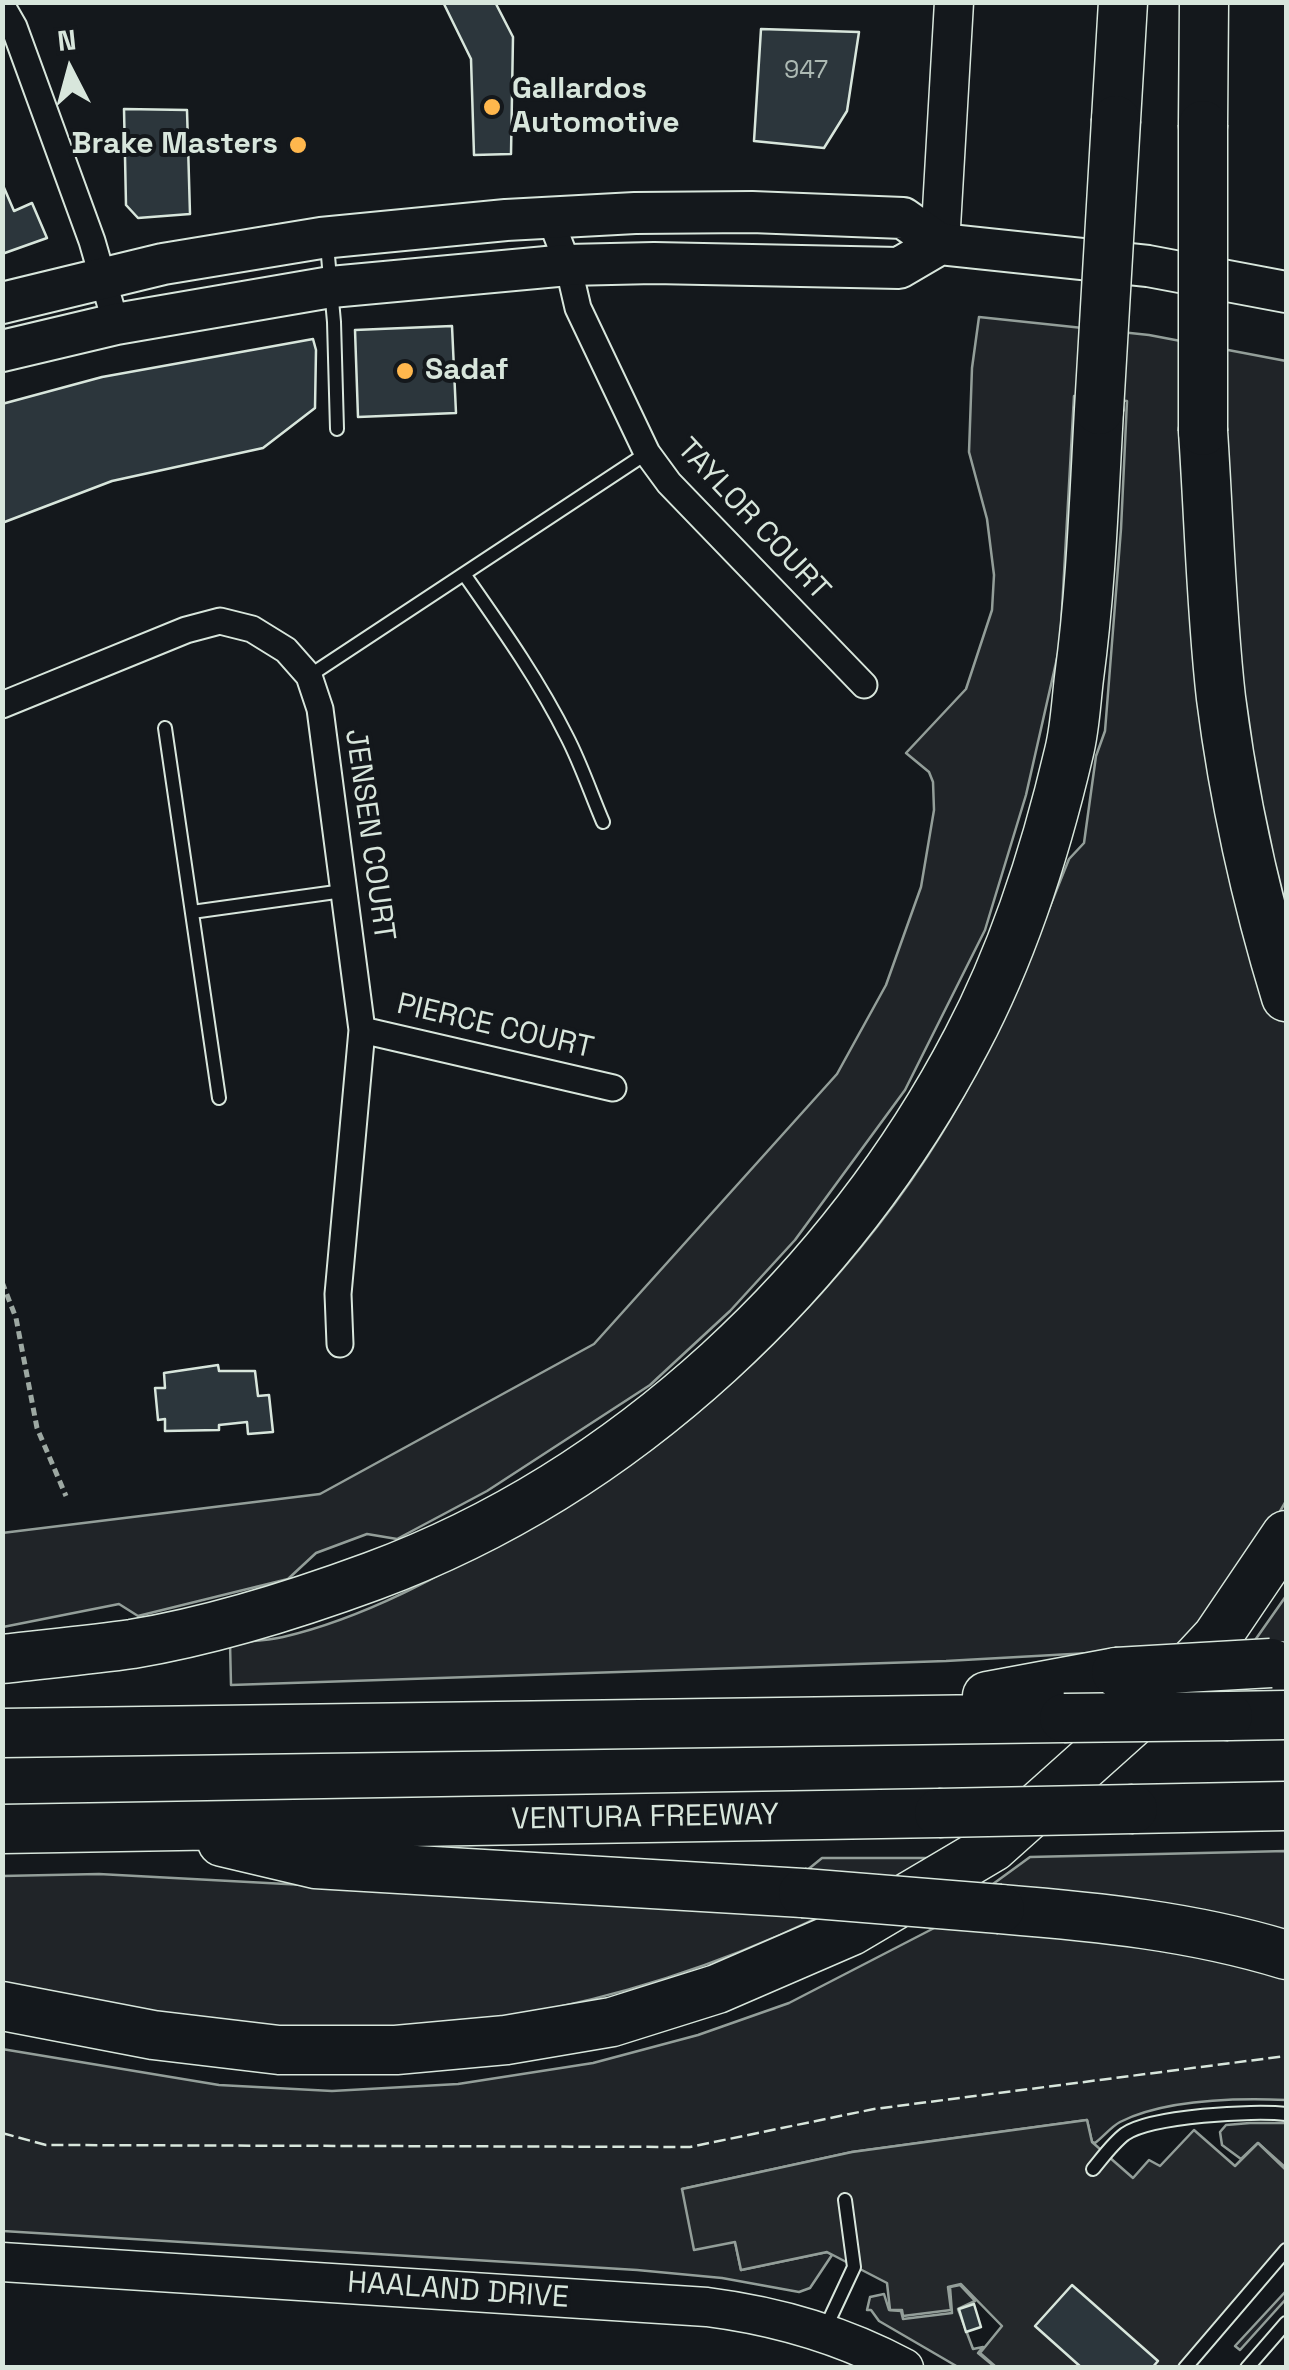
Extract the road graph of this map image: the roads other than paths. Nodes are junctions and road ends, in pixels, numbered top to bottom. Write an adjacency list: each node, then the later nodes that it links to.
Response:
1 (954, 2): 7 (street)
2 (1123, 2): 31 (highway, bridge)
3 (1204, 2): 25 (highway, bridge)
4 (2, 6): 9 (street)
5 (550, 218): 6 (main road); 7 (main road); 8 (street, TAYLOR COURT)
6 (326, 237): 9 (main road); 10 (lane)
7 (940, 244): 8 (main road); 11 (main road)
8 (568, 265): 10 (main road); 16 (street, TAYLOR COURT)
9 (103, 278): 12 (main road); 13 (street)
10 (331, 287): 13 (main road); 15 (lane)
11 (1286, 292)
12 (2, 303)
13 (116, 324): 14 (main road)
14 (2, 351)
15 (338, 429)
16 (647, 453): 17 (lane); 19 (street, TAYLOR COURT)
17 (464, 574): 18 (lane); 22 (lane)
18 (309, 676): 20 (street); 23 (street, JENSEN COURT)
19 (864, 685)
20 (2, 705)
21 (165, 728): 24 (lane)
22 (603, 822)
23 (344, 891): 24 (lane); 26 (street, JENSEN COURT)
24 (192, 912): 28 (lane)
25 (1286, 997)
26 (362, 1030): 27 (street, PIERCE COURT); 29 (street, JENSEN COURT)
27 (613, 1088)
28 (219, 1098)
29 (340, 1344)
30 (1286, 1535): 40 (highway)
31 (2, 1658)
32 (1279, 1662): 34 (highway, bridge)
33 (1286, 1715): 34 (highway, bridge)
34 (836, 1723): 35 (highway)
35 (2, 1733)
36 (1286, 1806): 37 (highway, VENTURA FREEWAY, bridge)
37 (155, 1826): 38 (highway, VENTURA FREEWAY); 39 (highway, bridge)
38 (2, 1829)
39 (1286, 1954)
40 (2, 2006)
41 (1286, 2114): 42 (lane)
42 (1093, 2169)
43 (845, 2200): 47 (lane)
44 (1286, 2250): 49 (lane)
45 (2, 2262): 47 (street, HAALAND DRIVE)
46 (1286, 2322): 50 (lane)
47 (824, 2332): 48 (street, HAALAND DRIVE)
48 (904, 2368)
49 (1185, 2368)
50 (1247, 2368)

